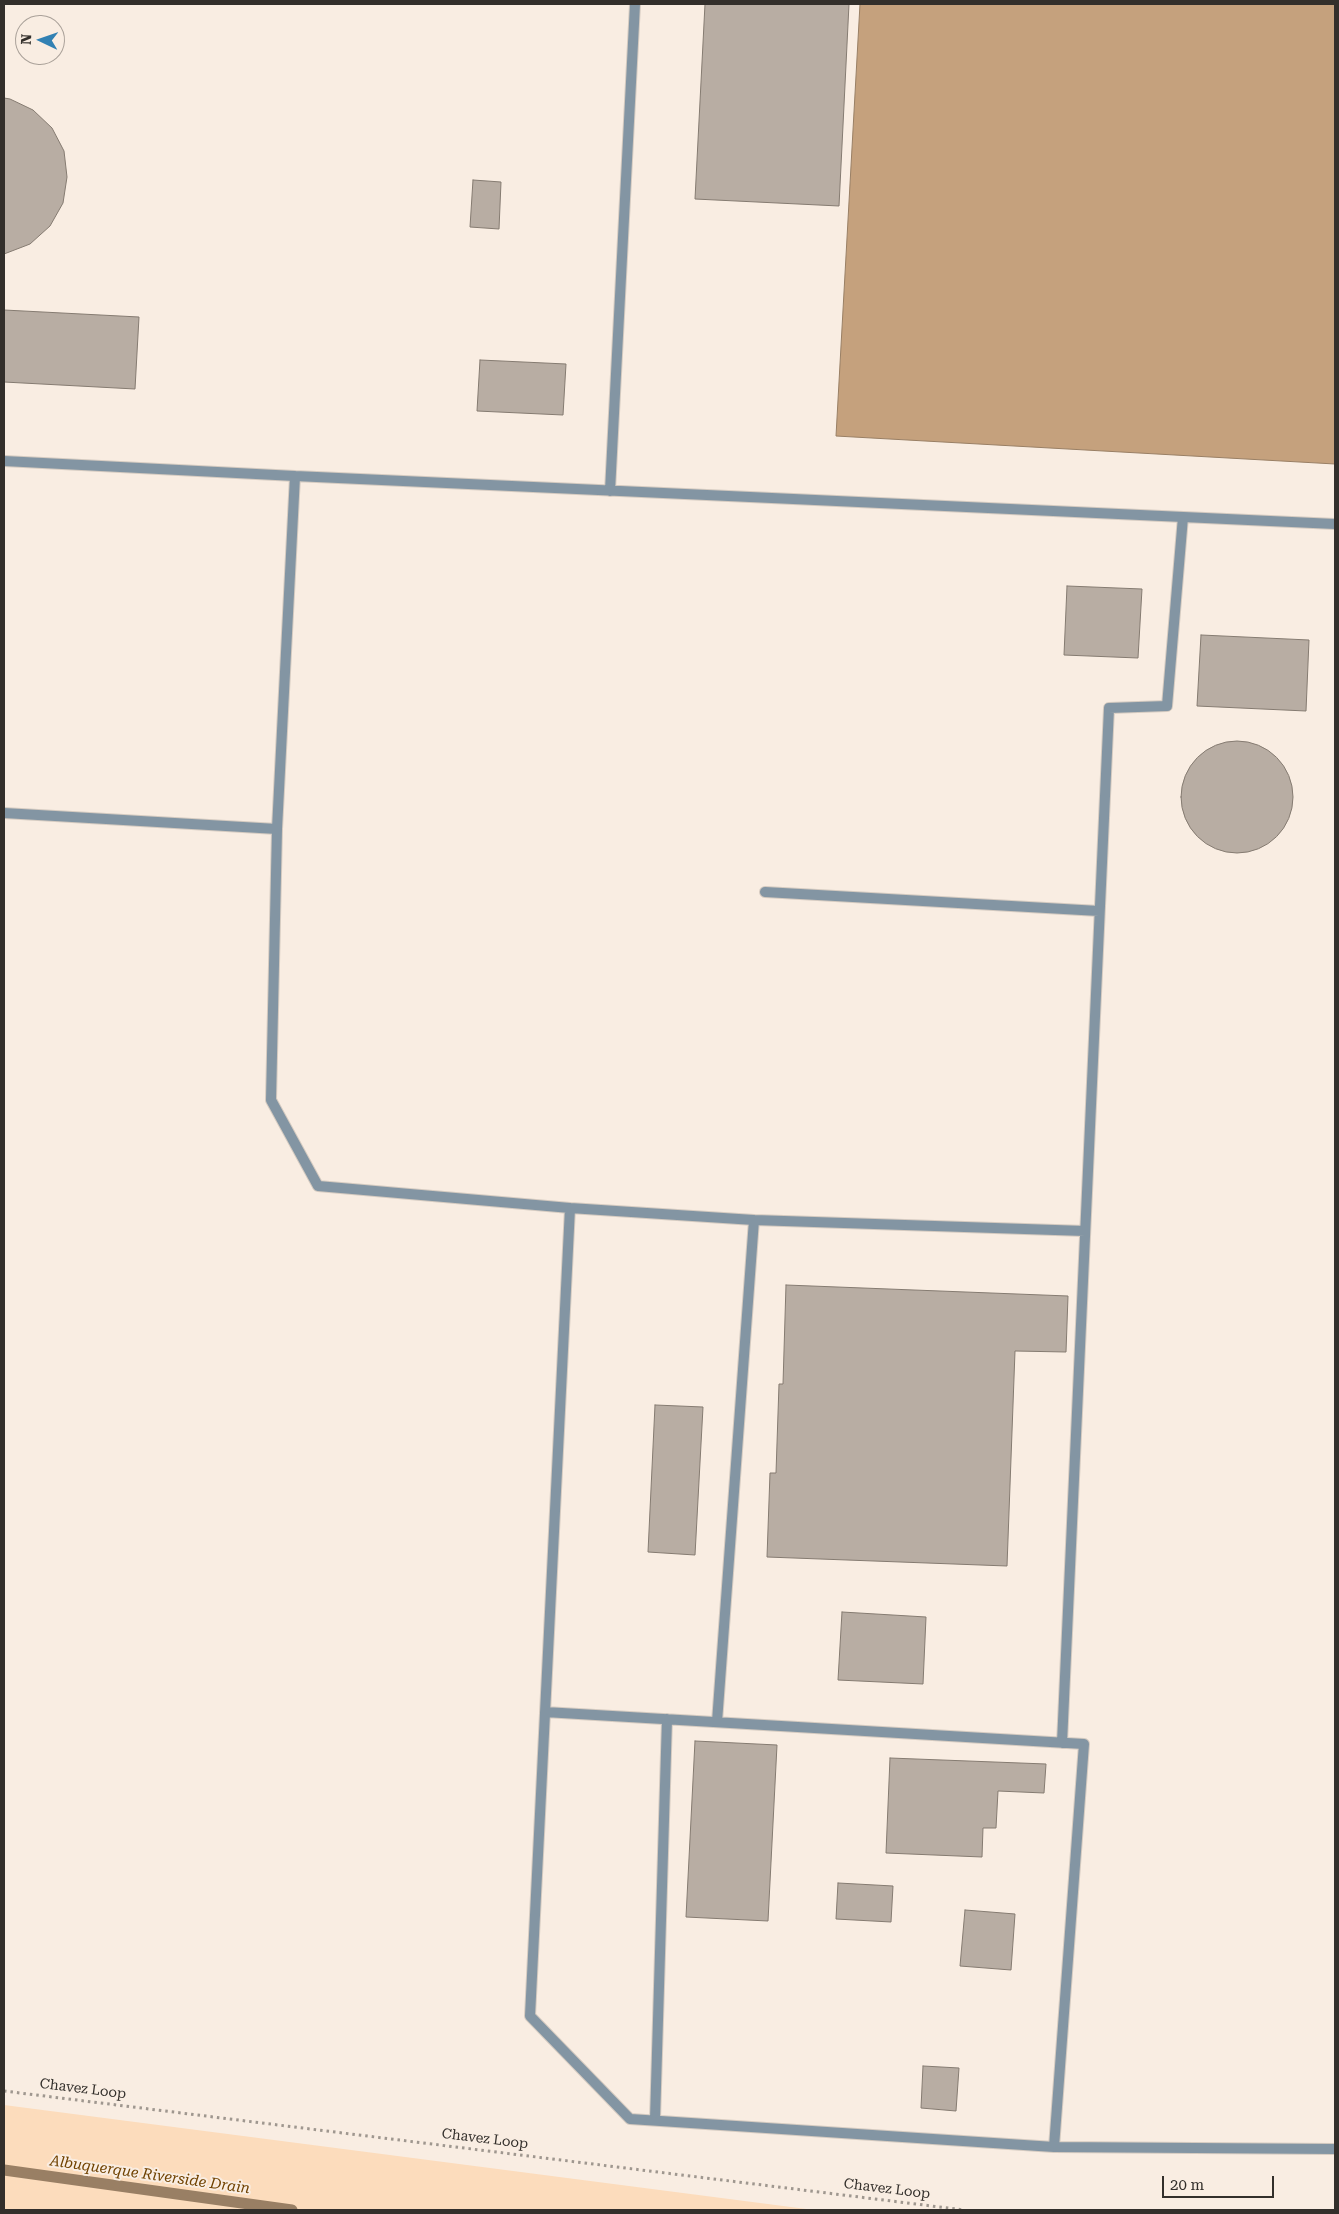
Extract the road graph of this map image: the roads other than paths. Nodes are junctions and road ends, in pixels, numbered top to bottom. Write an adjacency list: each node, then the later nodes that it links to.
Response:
1 (635, 4): 4 (lane)
2 (4, 461): 3 (lane)
3 (295, 476): 4 (lane); 8 (lane)
4 (610, 491): 5 (lane)
5 (1183, 517): 6 (lane); 10 (lane)
6 (1335, 524)
7 (4, 813): 8 (lane)
8 (277, 829): 11 (lane)
9 (765, 892): 10 (lane)
10 (1099, 912): 13 (lane)
11 (570, 1208): 12 (lane); 14 (lane)
12 (754, 1220): 13 (lane); 16 (lane)
13 (1085, 1231): 17 (lane)
14 (545, 1712): 15 (lane); 18 (lane)
15 (667, 1719): 16 (lane); 18 (lane)
16 (717, 1722): 17 (lane)
17 (1062, 1742): 19 (lane)
18 (655, 2120): 19 (lane)
19 (1054, 2147): 20 (lane)
20 (1335, 2149)

